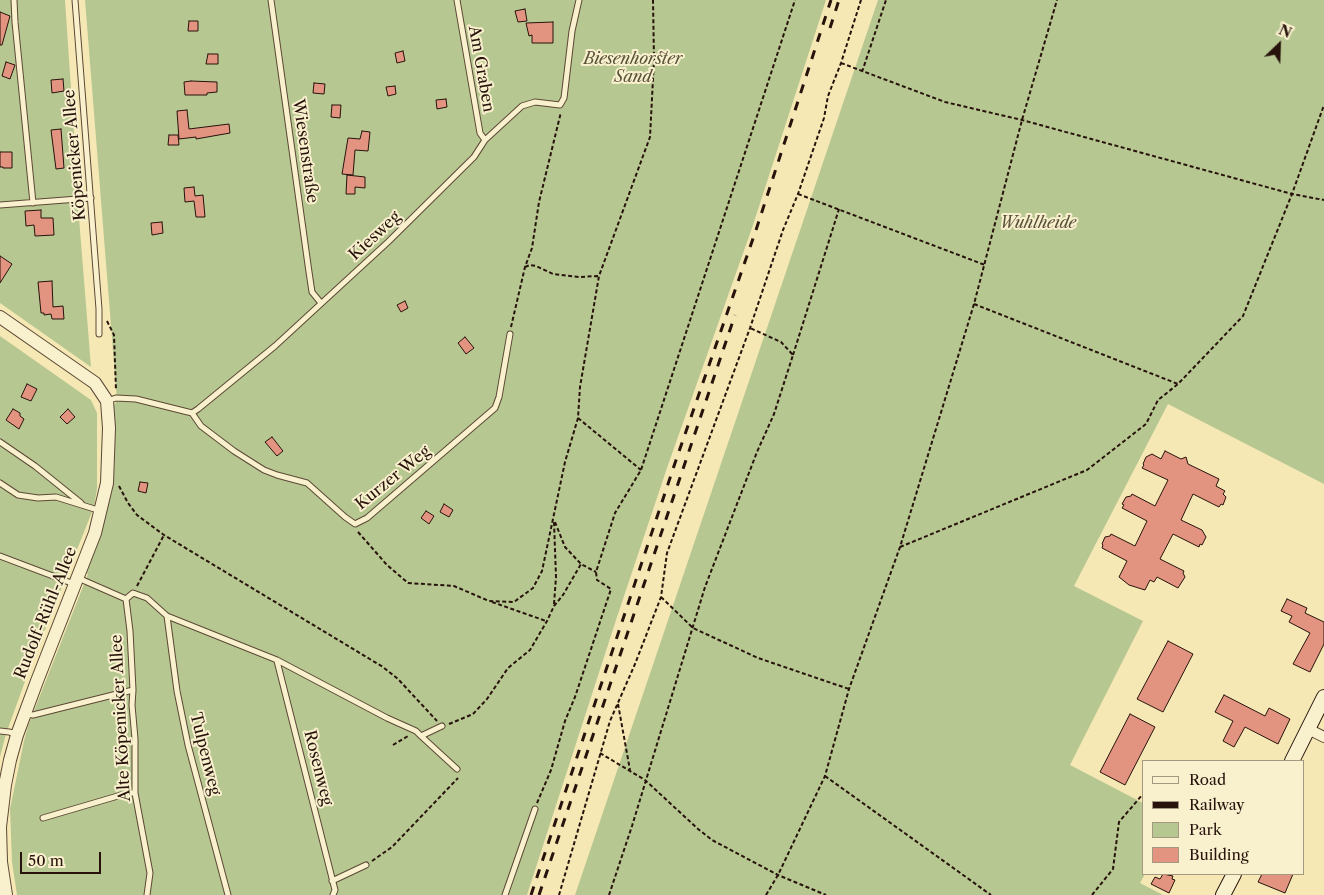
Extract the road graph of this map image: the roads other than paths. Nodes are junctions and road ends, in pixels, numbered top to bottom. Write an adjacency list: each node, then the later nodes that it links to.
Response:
1 (14, 0): 8 (lane)
2 (75, 0): 7 (lane, Köpenicker Allee)
3 (271, 0): 10 (lane, Wiesenstraße)
4 (457, 0): 6 (lane, Am Graben)
5 (579, 0): 6 (lane, Kiesweg)
6 (485, 140): 10 (lane, Kiesweg)
7 (91, 198): 8 (lane); 12 (lane, Köpenicker Allee)
8 (33, 203): 9 (lane)
9 (0, 205)
10 (321, 303): 15 (lane, Kiesweg)
11 (0, 317): 14 (street)
12 (99, 334)
13 (510, 334): 15 (lane, Kurzer Weg)
14 (111, 400): 15 (lane); 19 (street, Rudolf-Rühl-Allee)
15 (192, 413)
16 (0, 442): 18 (lane)
17 (0, 483): 18 (lane)
18 (84, 505): 19 (lane)
19 (102, 512): 21 (street, Rudolf-Rühl-Allee)
20 (0, 556): 21 (lane)
21 (76, 581): 22 (lane); 27 (street, Rudolf-Rühl-Allee)
22 (126, 598): 23 (lane); 25 (lane, Alte Köpenicker Allee)
23 (167, 616): 24 (lane); 44 (lane, Tulpenweg)
24 (277, 660): 32 (lane); 41 (lane, Rosenweg)
25 (133, 690): 27 (lane); 36 (lane, Alte Köpenicker Allee)
26 (1324, 697): 29 (main road)
27 (25, 714): 31 (street, Rudolf-Rühl-Allee)
28 (442, 726): 32 (lane)
29 (1308, 729): 33 (street); 34 (main road)
30 (0, 731): 31 (lane)
31 (17, 735): 42 (street, Rudolf-Rühl-Allee)
32 (421, 736): 35 (lane)
33 (1324, 737)
34 (1292, 760)
35 (457, 769)
36 (135, 793): 38 (lane); 43 (lane, Alte Köpenicker Allee)
37 (535, 809): 46 (lane)
38 (43, 818)
39 (366, 865): 41 (lane)
40 (1233, 875): 47 (main road)
41 (332, 881): 45 (lane, Rosenweg)
42 (6, 895)
43 (147, 895)
44 (228, 895)
45 (333, 895)
46 (504, 895)
47 (1223, 895)

